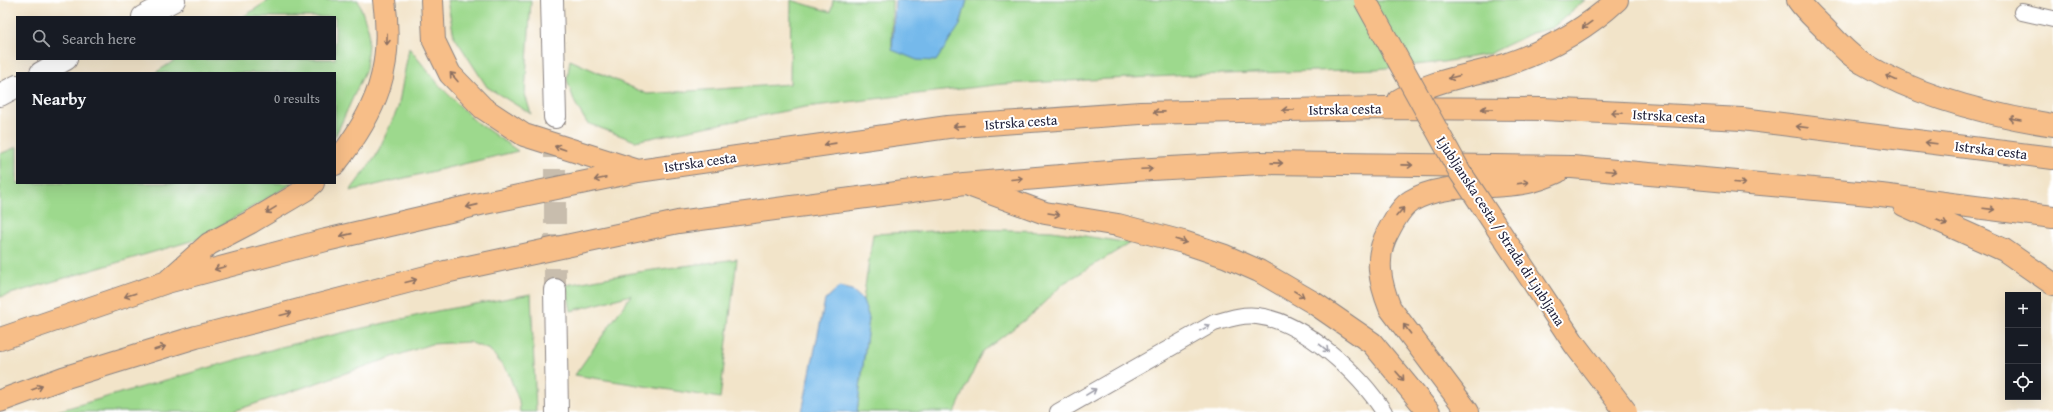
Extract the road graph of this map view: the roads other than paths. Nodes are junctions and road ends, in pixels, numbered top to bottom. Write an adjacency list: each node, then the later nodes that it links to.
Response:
1 (174, 0): 9 (street)
2 (384, 0): 19 (main road, one-way to 19)
3 (432, 0): 21 (main road, one-way to 3)
4 (552, 0): 16 (street)
5 (1365, 0): 36 (main road, Ljubljanska cesta / Strada di Ljubljana, bridge)
6 (1617, 0): 15 (main road, one-way to 15)
7 (1798, 0): 17 (main road, one-way to 7)
8 (2022, 12): 10 (lane)
9 (145, 16)
10 (2053, 19)
11 (64, 60): 12 (street)
12 (43, 72)
13 (16, 87): 14 (street)
14 (0, 95)
15 (1384, 108): 18 (main road, Istrska cesta, one-way to 15); 21 (main road, Istrska cesta, one-way to 21)
16 (556, 117)
17 (2053, 125)
18 (2053, 158)
19 (336, 163)
20 (1572, 167): 23 (main road, one-way to 20); 24 (main road, one-way to 24); 35 (main road, one-way to 20)
21 (638, 171): 26 (main road, Istrska cesta, one-way to 26)
22 (312, 184): 26 (main road, one-way to 26)
23 (964, 184): 30 (main road, one-way to 23); 34 (main road, one-way to 34)
24 (1881, 195): 25 (main road, one-way to 25); 27 (main road, one-way to 27)
25 (2053, 217)
26 (167, 282): 29 (main road, Istrska cesta, one-way to 29)
27 (2053, 284)
28 (555, 290): 31 (street)
29 (0, 339)
30 (0, 401)
31 (557, 412)
32 (1058, 412): 33 (lane, one-way to 33)
33 (1384, 412)
34 (1430, 412)
35 (1468, 412)
36 (1626, 412)

